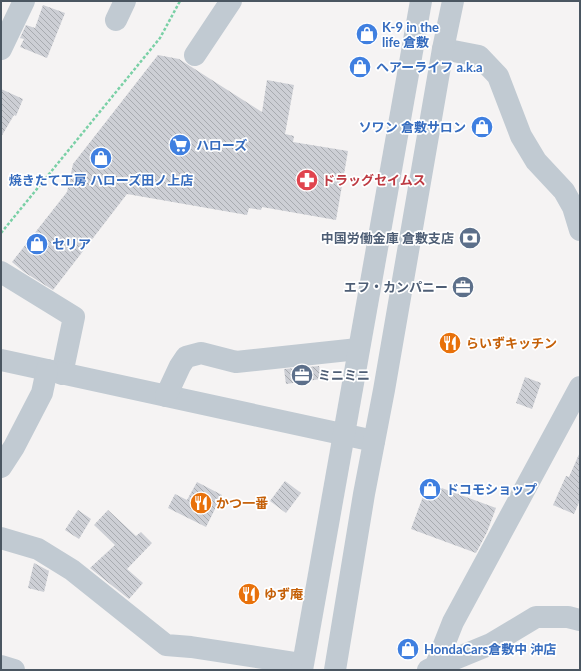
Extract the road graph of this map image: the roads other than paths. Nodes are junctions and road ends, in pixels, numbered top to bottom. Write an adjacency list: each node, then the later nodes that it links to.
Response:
1 (24, 1): 5 (street)
2 (231, 1): 7 (street)
3 (421, 1): 10 (street)
4 (453, 1): 6 (street)
5 (1, 49)
6 (443, 49): 8 (street); 16 (street)
7 (195, 55)
8 (580, 230)
9 (1, 272): 12 (street)
10 (358, 349): 14 (street); 15 (street)
11 (1, 360): 12 (street)
12 (54, 372): 14 (street); 17 (street)
13 (580, 387): 22 (street)
14 (166, 396): 15 (street)
15 (343, 434): 16 (street); 21 (street)
16 (374, 441): 24 (street)
17 (1, 467)
18 (1, 538): 21 (street)
19 (580, 620): 22 (street)
20 (1, 666): 23 (street)
21 (302, 667)
22 (432, 669)
23 (14, 670)
24 (335, 670)

